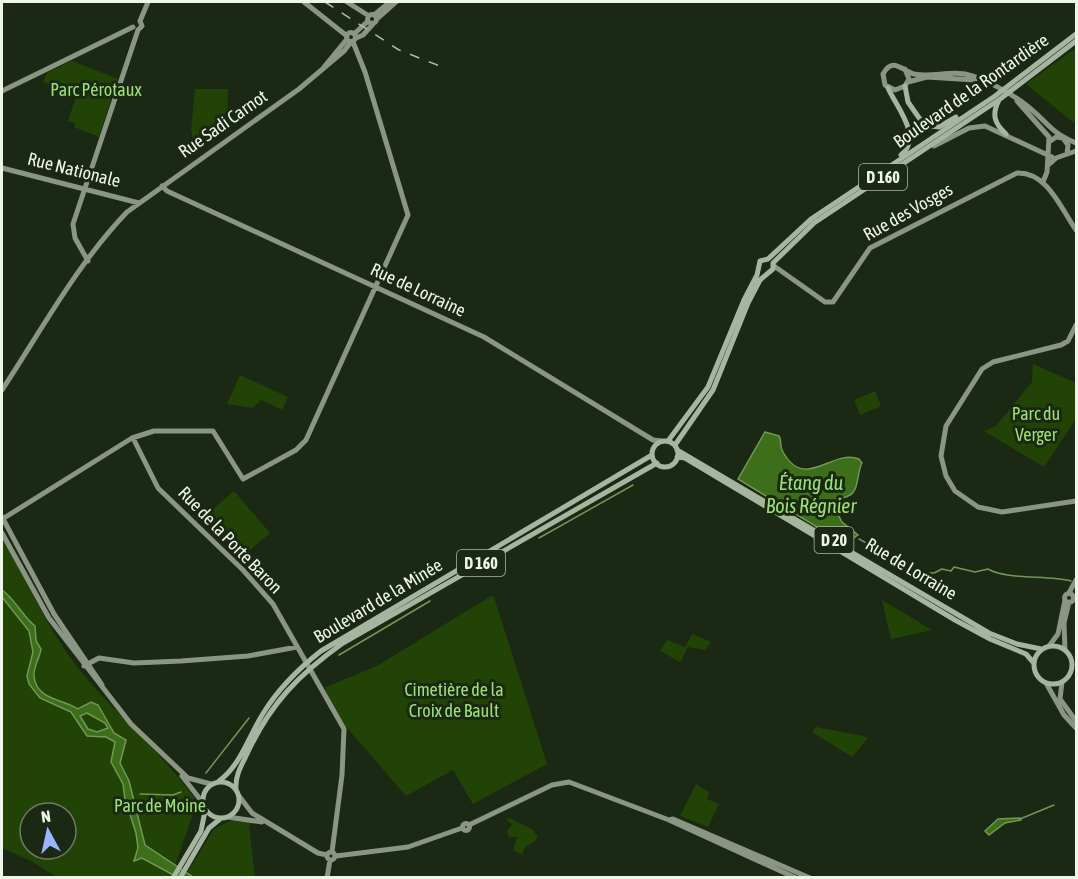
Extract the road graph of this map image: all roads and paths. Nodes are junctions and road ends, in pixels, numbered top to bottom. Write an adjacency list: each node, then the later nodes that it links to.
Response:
1 (148, 2): 7 (street)
2 (304, 2): 9 (street)
3 (347, 2): 6 (street)
4 (390, 2): 6 (street)
5 (396, 2): 6 (street)
6 (372, 19): 9 (street)
7 (135, 28): 20 (street); 35 (street)
8 (1077, 34): 16 (main road, Boulevard de la Rontardière / D 160)
9 (352, 38): 11 (street, Rue Sadi Carnot); 12 (street); 13 (street); 14 (street, Rue Sadi Carnot)
10 (1077, 41): 16 (main road, Boulevard de la Rontardière / D 160)
11 (344, 51): 12 (street); 14 (street, Rue Sadi Carnot)
12 (356, 52): 13 (street)
13 (360, 60): 41 (street)
14 (323, 68): 34 (street, Rue Sadi Carnot)
15 (905, 69): 17 (street); 18 (street); 19 (street)
16 (1024, 78): 21 (main road, Boulevard de la Rontardière / D 160)
17 (906, 84): 18 (street); 19 (street); 23 (main road)
18 (989, 84): 22 (street)
19 (888, 88): 32 (main road)
20 (2, 91)
21 (997, 97): 23 (main road, Boulevard de la Rontardière / D 160); 24 (main road); 29 (main road, Boulevard de la Rontardière / D 160)
22 (1012, 97): 25 (street); 27 (street)
23 (979, 106): 32 (main road, Boulevard de la Rontardière / D 160)
24 (1006, 134): 27 (street); 29 (street)
25 (1063, 138): 26 (street); 27 (street); 30 (street)
26 (1077, 143)
27 (1050, 151): 30 (street); 33 (street)
28 (1077, 151): 30 (street)
29 (919, 153): 39 (main road, Boulevard de la Rontardière / D 160)
30 (1066, 154)
31 (2, 168): 35 (street, Rue Nationale)
32 (878, 173): 39 (main road, Boulevard de la Rontardière / D 160)
33 (1040, 180): 37 (street); 39 (street, Rue des Vosges)
34 (162, 186): 36 (street, Rue Sadi Carnot); 41 (street, Rue de Lorraine)
35 (86, 188): 36 (street, Rue Nationale); 38 (street)
36 (138, 203): 38 (street, Rue Sadi Carnot)
37 (1077, 230)
38 (88, 261): 43 (street, Rue Sadi Carnot)
39 (770, 266): 40 (main road); 40 (main road); 48 (main road, Boulevard de la Rontardière / D 160)
40 (759, 269): 46 (main road)
41 (375, 287): 44 (street); 45 (street, Rue de Lorraine)
42 (1077, 325): 52 (street)
43 (2, 390)
44 (133, 438): 53 (street); 58 (street, Rue de la Porte Baron)
45 (653, 440): 46 (street, Rue de Lorraine); 47 (street)
46 (665, 441): 47 (main road); 48 (main road)
47 (654, 447): 49 (main road)
48 (676, 447): 50 (main road); 61 (main road, Rue de Lorraine / D 20)
49 (652, 455): 51 (main road); 66 (main road, Boulevard de la Minée / D 160)
50 (677, 458): 51 (main road); 65 (main road, Rue de Lorraine / D 20)
51 (657, 463): 66 (main road, Boulevard de la Minée / D 160)
52 (1077, 501)
53 (3, 518): 54 (street)
54 (3, 529): 68 (street)
55 (1077, 580): 56 (street)
56 (1073, 592): 57 (street)
57 (1067, 601): 59 (street); 62 (street)
58 (289, 632): 60 (street, Rue de la Porte Baron); 63 (street)
59 (1049, 646): 61 (main road); 62 (main road)
60 (297, 647): 63 (street); 66 (street, Rue de la Porte Baron)
61 (1041, 650): 65 (main road)
62 (1065, 650): 64 (main road)
63 (284, 651): 68 (street)
64 (1073, 657): 67 (main road)
65 (1034, 662): 70 (main road)
66 (306, 666): 74 (main road, D 160); 76 (main road, D 160); 82 (street, Rue de la Porte Baron)
67 (1074, 666): 69 (main road)
68 (90, 667): 73 (street)
69 (1062, 682): 70 (main road); 71 (street)
70 (1046, 683): 72 (street)
71 (1077, 721)
72 (1077, 728)
73 (176, 767): 75 (street); 77 (street)
74 (219, 782): 75 (main road); 76 (main road)
75 (211, 784): 77 (main road)
76 (238, 793): 78 (main road); 81 (street)
77 (204, 806): 79 (main road); 83 (main road)
78 (228, 817): 79 (main road); 81 (street)
79 (221, 818): 83 (main road)
80 (671, 820): 82 (street); 87 (street); 88 (street)
81 (267, 823): 82 (street)
82 (331, 856): 86 (street)
83 (184, 865): 84 (main road); 85 (main road)
84 (174, 878)
85 (180, 878)
86 (327, 878)
87 (796, 878)
88 (810, 878)

